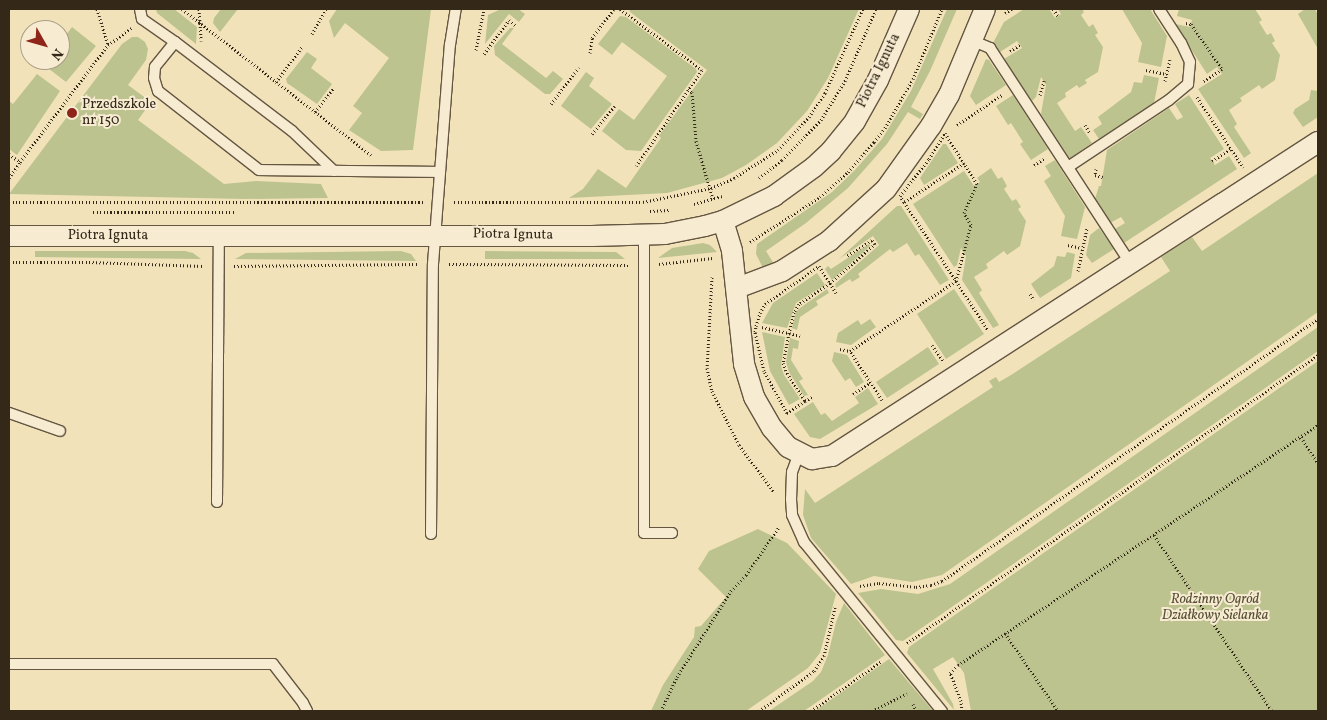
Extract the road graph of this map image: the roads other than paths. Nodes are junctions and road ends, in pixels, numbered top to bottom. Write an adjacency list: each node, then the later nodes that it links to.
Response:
1 (456, 9): 11 (lane)
2 (909, 9): 12 (street, Piotra Ignuta)
3 (985, 9): 6 (street)
4 (1159, 9): 9 (lane)
5 (141, 14): 7 (lane)
6 (971, 40): 9 (lane); 18 (street)
7 (174, 42): 10 (lane); 10 (lane)
8 (1318, 142): 17 (street)
9 (1068, 167): 17 (lane)
10 (334, 171): 11 (lane)
11 (440, 172): 16 (lane)
12 (723, 220): 13 (street, Piotra Ignuta); 18 (street)
13 (644, 235): 16 (street, Piotra Ignuta); 24 (lane)
14 (9, 236): 15 (street, Piotra Ignuta)
15 (219, 236): 16 (street, Piotra Ignuta); 22 (lane)
16 (435, 236): 23 (lane)
17 (1130, 263): 21 (street)
18 (737, 288): 21 (street)
19 (9, 413): 20 (lane)
20 (60, 431)
21 (799, 453): 27 (lane)
22 (217, 502)
23 (431, 534)
24 (672, 534)
25 (9, 664): 26 (lane)
26 (307, 711)
27 (942, 711)

